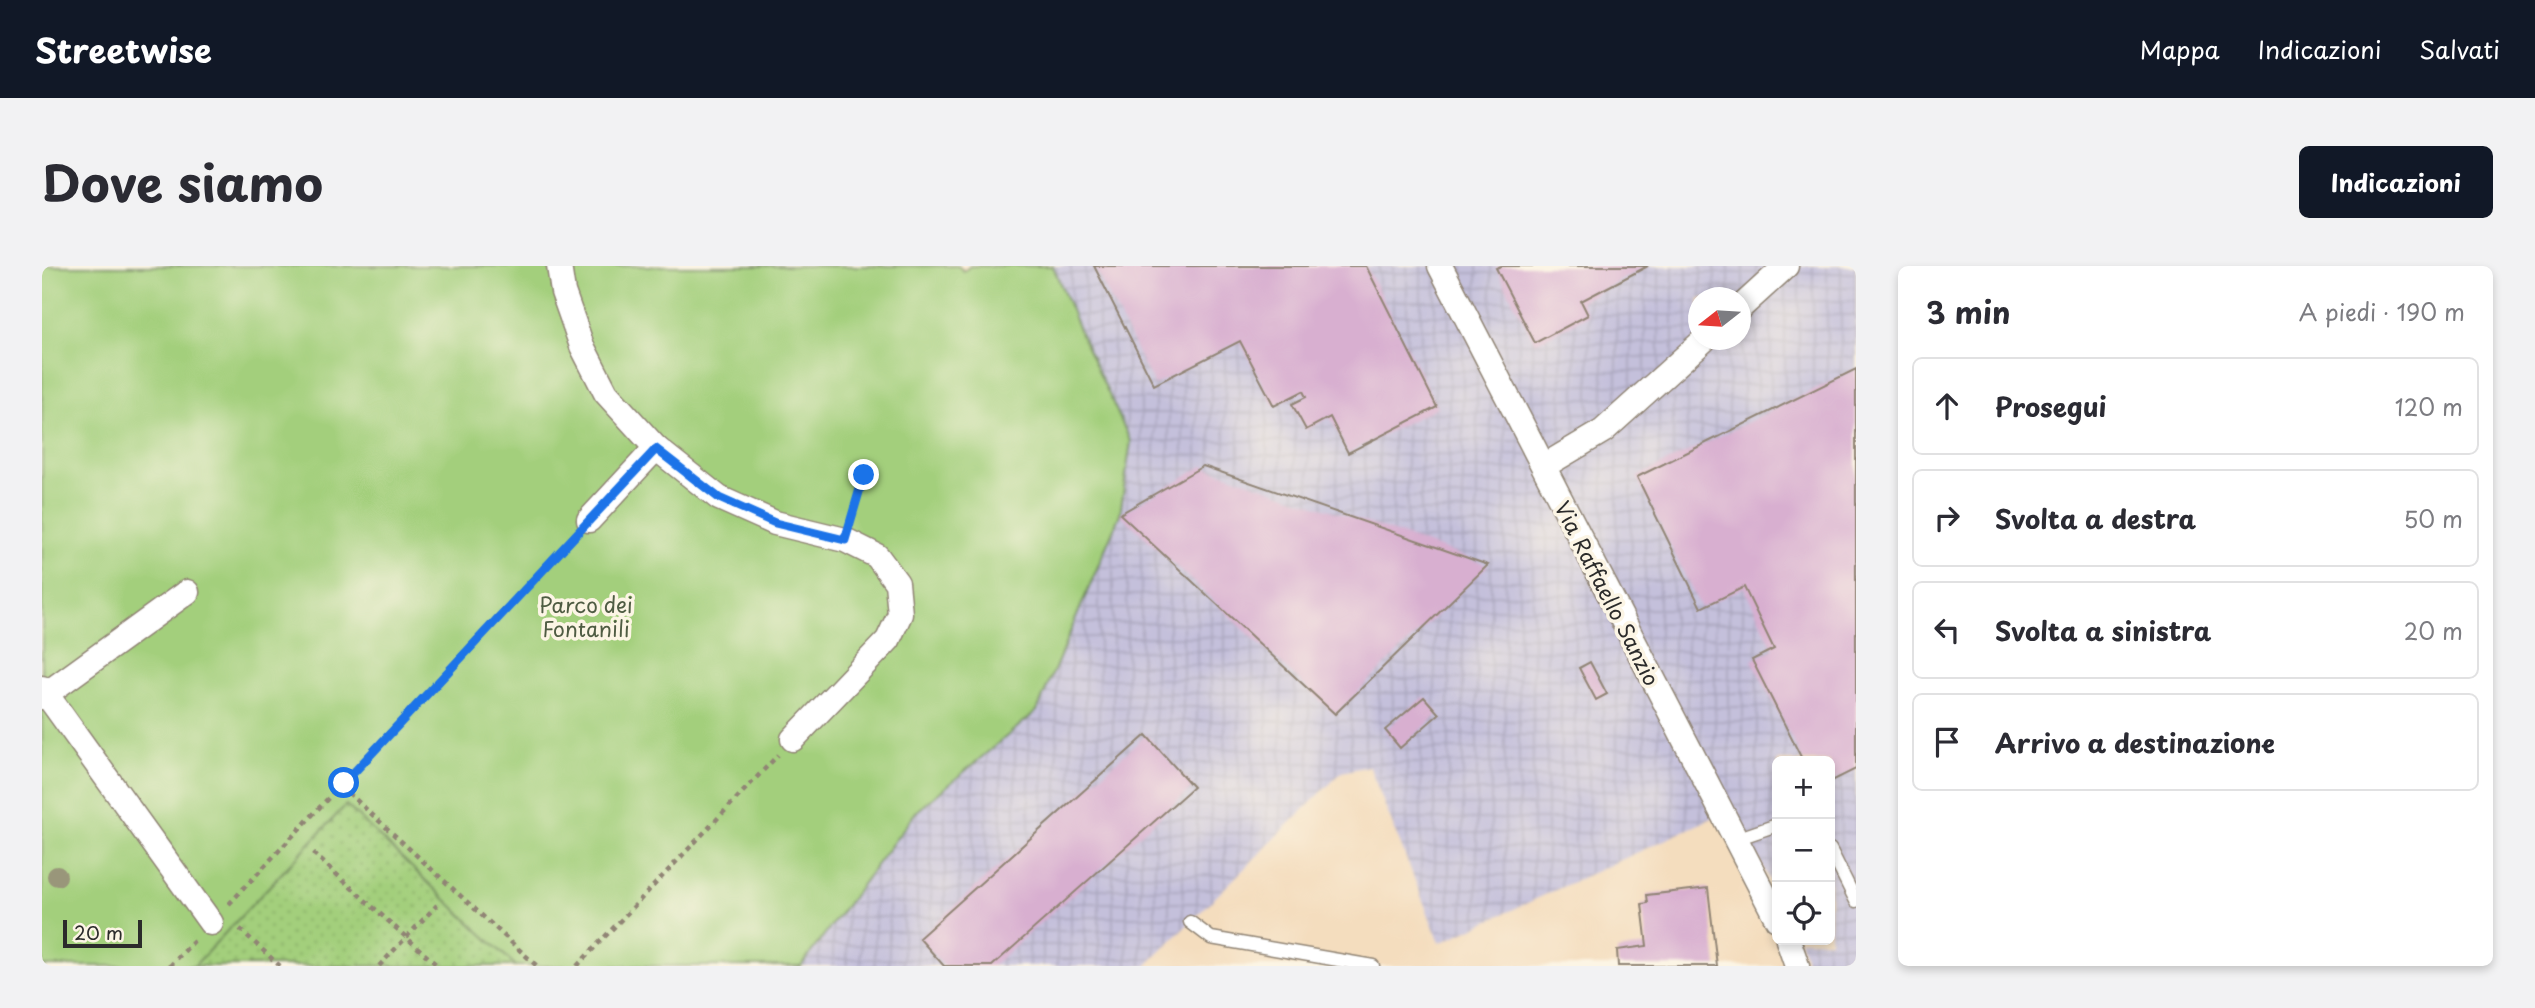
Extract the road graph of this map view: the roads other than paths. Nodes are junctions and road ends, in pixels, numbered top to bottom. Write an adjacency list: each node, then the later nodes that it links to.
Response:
1 (559, 266): 6 (street)
2 (1440, 266): 7 (street, Via Raffaello Sanzio)
3 (1787, 266): 4 (street)
4 (1751, 298)
5 (1693, 350): 7 (street)
6 (656, 449): 8 (street); 11 (street)
7 (1544, 466): 13 (street, Via Raffaello Sanzio)
8 (589, 520)
9 (187, 592): 10 (street)
10 (43, 693): 18 (street)
11 (793, 739)
12 (1772, 827): 13 (lane)
13 (1736, 839): 16 (street, Via Raffaello Sanzio)
14 (1835, 859): 15 (lane)
15 (1856, 901)
16 (1772, 909)
17 (1190, 922): 20 (lane)
18 (211, 923)
19 (1790, 945): 21 (street)
20 (1373, 966)
21 (1797, 966)

